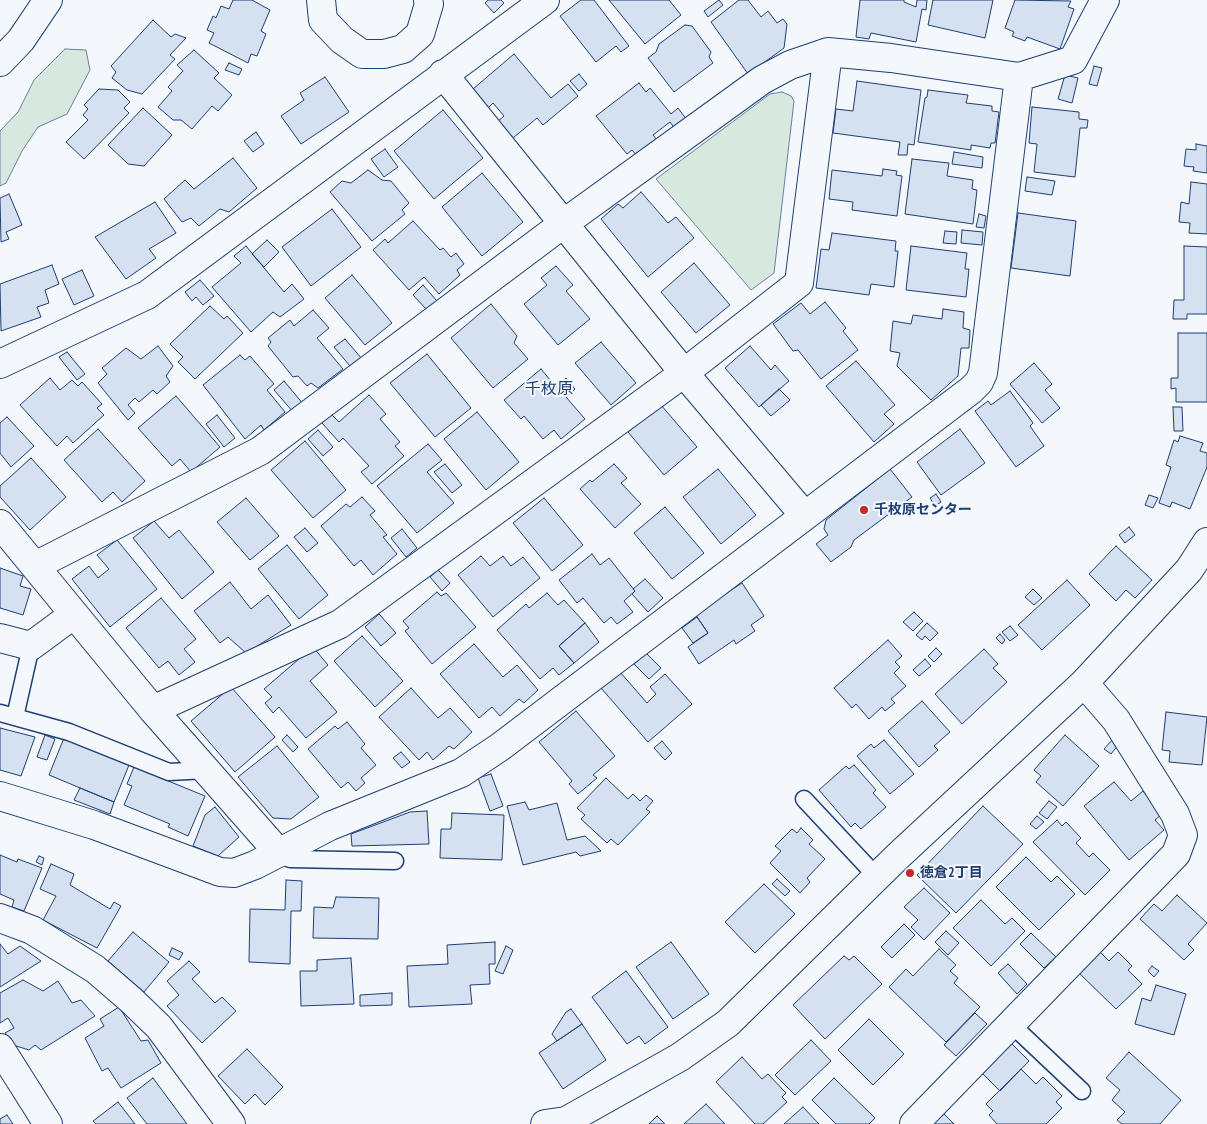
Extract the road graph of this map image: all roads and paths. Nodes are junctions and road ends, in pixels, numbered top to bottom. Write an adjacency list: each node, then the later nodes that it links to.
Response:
1 (48, 0): 7 (street)
2 (321, 0): 3 (street)
3 (428, 0)
4 (545, 0): 8 (street)
5 (1105, 0): 9 (street)
6 (828, 52): 9 (street); 10 (street); 12 (street)
7 (0, 62)
8 (443, 74): 10 (street); 11 (street)
9 (1019, 77): 13 (street)
10 (563, 224): 12 (street); 16 (street)
11 (0, 364)
12 (684, 373): 13 (street); 21 (street)
13 (804, 515): 26 (street)
14 (0, 524): 16 (street)
15 (1207, 542): 20 (street)
16 (35, 566): 17 (street)
17 (73, 615): 19 (street); 21 (street)
18 (0, 638): 19 (street)
19 (30, 646): 22 (lane)
20 (1084, 683): 28 (street); 30 (street)
21 (153, 710): 23 (street)
22 (7, 715): 23 (lane)
23 (208, 770): 26 (street)
24 (0, 796): 26 (street)
25 (804, 799): 28 (lane)
26 (279, 853): 27 (lane)
27 (395, 861)
28 (877, 876): 33 (street)
29 (0, 918): 35 (street)
30 (1011, 1024): 32 (lane); 36 (street)
31 (0, 1048): 34 (street)
32 (1082, 1091)
33 (559, 1123)
34 (48, 1124)
35 (231, 1124)
36 (914, 1124)

